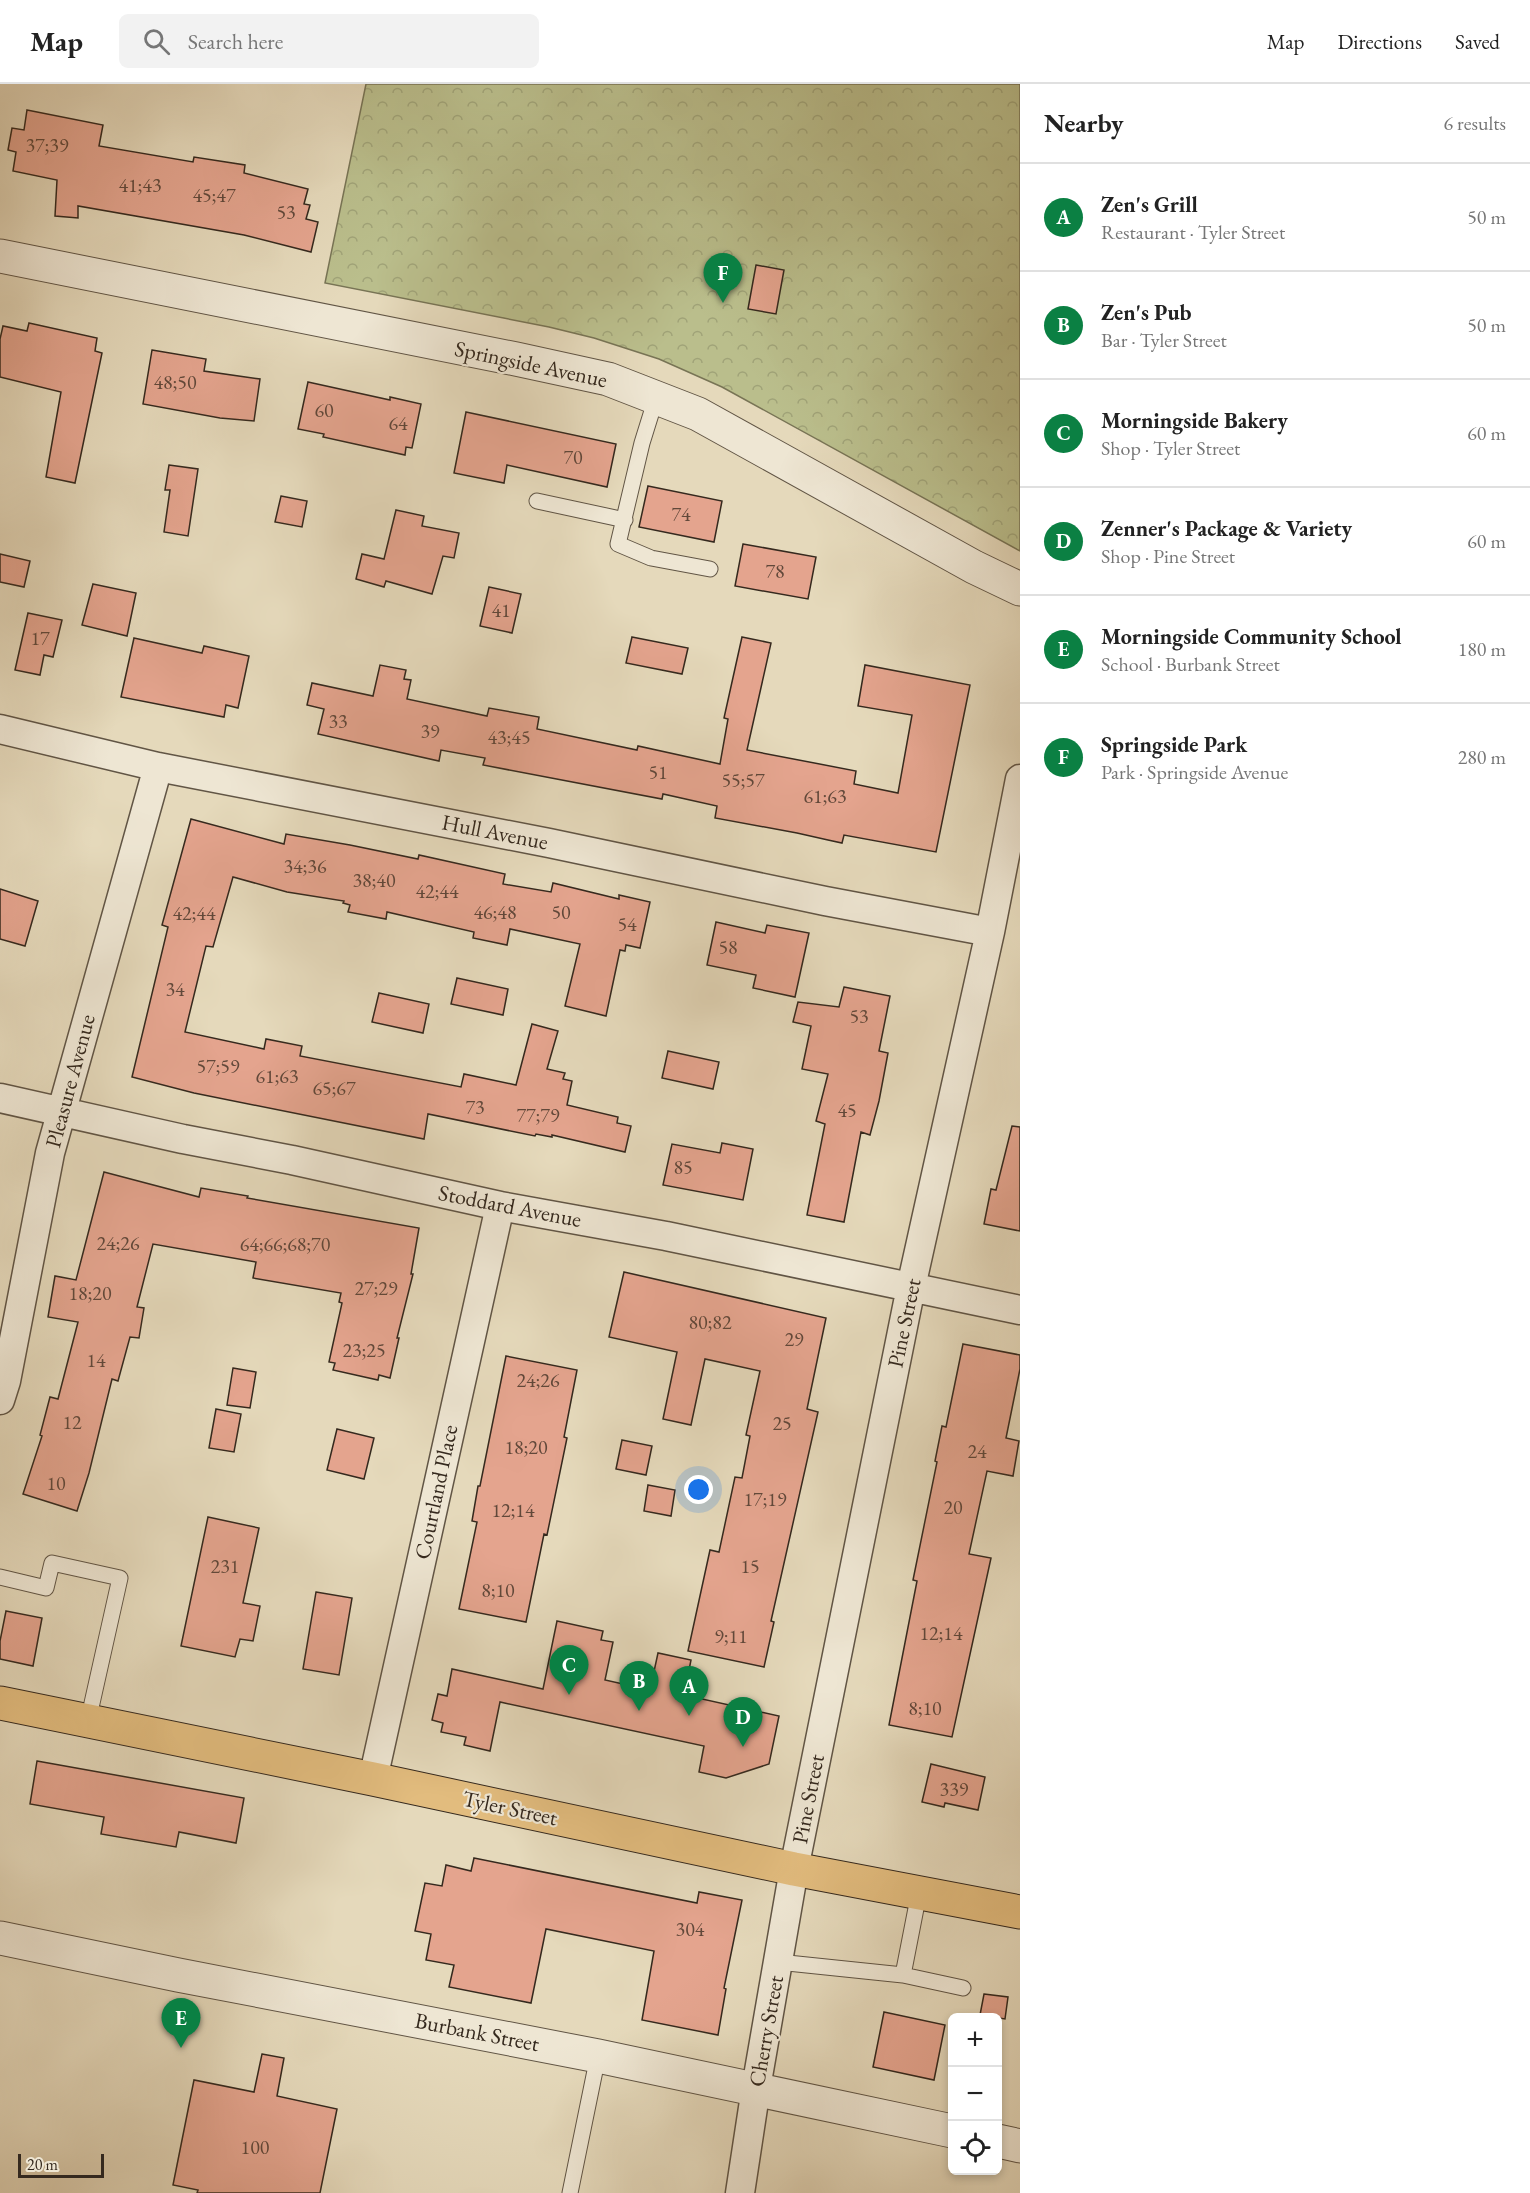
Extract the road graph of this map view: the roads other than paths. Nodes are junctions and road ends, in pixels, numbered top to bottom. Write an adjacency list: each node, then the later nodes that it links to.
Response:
1 (0, 256): 2 (street, Springside Avenue)
2 (656, 398): 4 (lane); 6 (street, Springside Avenue)
3 (537, 501): 4 (lane)
4 (625, 520): 5 (lane)
5 (710, 569)
6 (1020, 589)
7 (0, 729): 8 (street, Hull Avenue)
8 (158, 767): 10 (street, Hull Avenue); 12 (street, Pleasure Avenue)
9 (1020, 779): 10 (street, Pine Street)
10 (990, 932): 14 (street, Pine Street)
11 (0, 1098): 12 (street, Stoddard Avenue)
12 (61, 1112): 13 (street, Stoddard Avenue); 16 (street, Pleasure Avenue)
13 (500, 1206): 14 (street, Stoddard Avenue); 20 (street, Courtland Place)
14 (911, 1287): 15 (street, Stoddard Avenue); 21 (street, Pine Street)
15 (1020, 1310)
16 (0, 1400)
17 (0, 1576): 19 (lane)
18 (0, 1703): 19 (main road, Tyler Street)
19 (88, 1721): 20 (main road, Tyler Street)
20 (373, 1779): 21 (main road, Tyler Street)
21 (794, 1869): 22 (main road, Tyler Street); 25 (street, Cherry Street)
22 (919, 1893): 23 (main road, Tyler Street); 26 (lane)
23 (1020, 1912)
24 (0, 1938): 28 (street, Burbank Street)
25 (778, 1962): 26 (lane); 29 (street, Cherry Street)
26 (903, 1975): 27 (lane)
27 (963, 1988)
28 (598, 2056): 29 (street, Burbank Street); 33 (lane)
29 (756, 2088): 30 (street, Burbank Street); 34 (street, Cherry Street)
30 (948, 2130)
31 (1002, 2142): 32 (street)
32 (1020, 2146)
33 (570, 2193)
34 (740, 2193)

